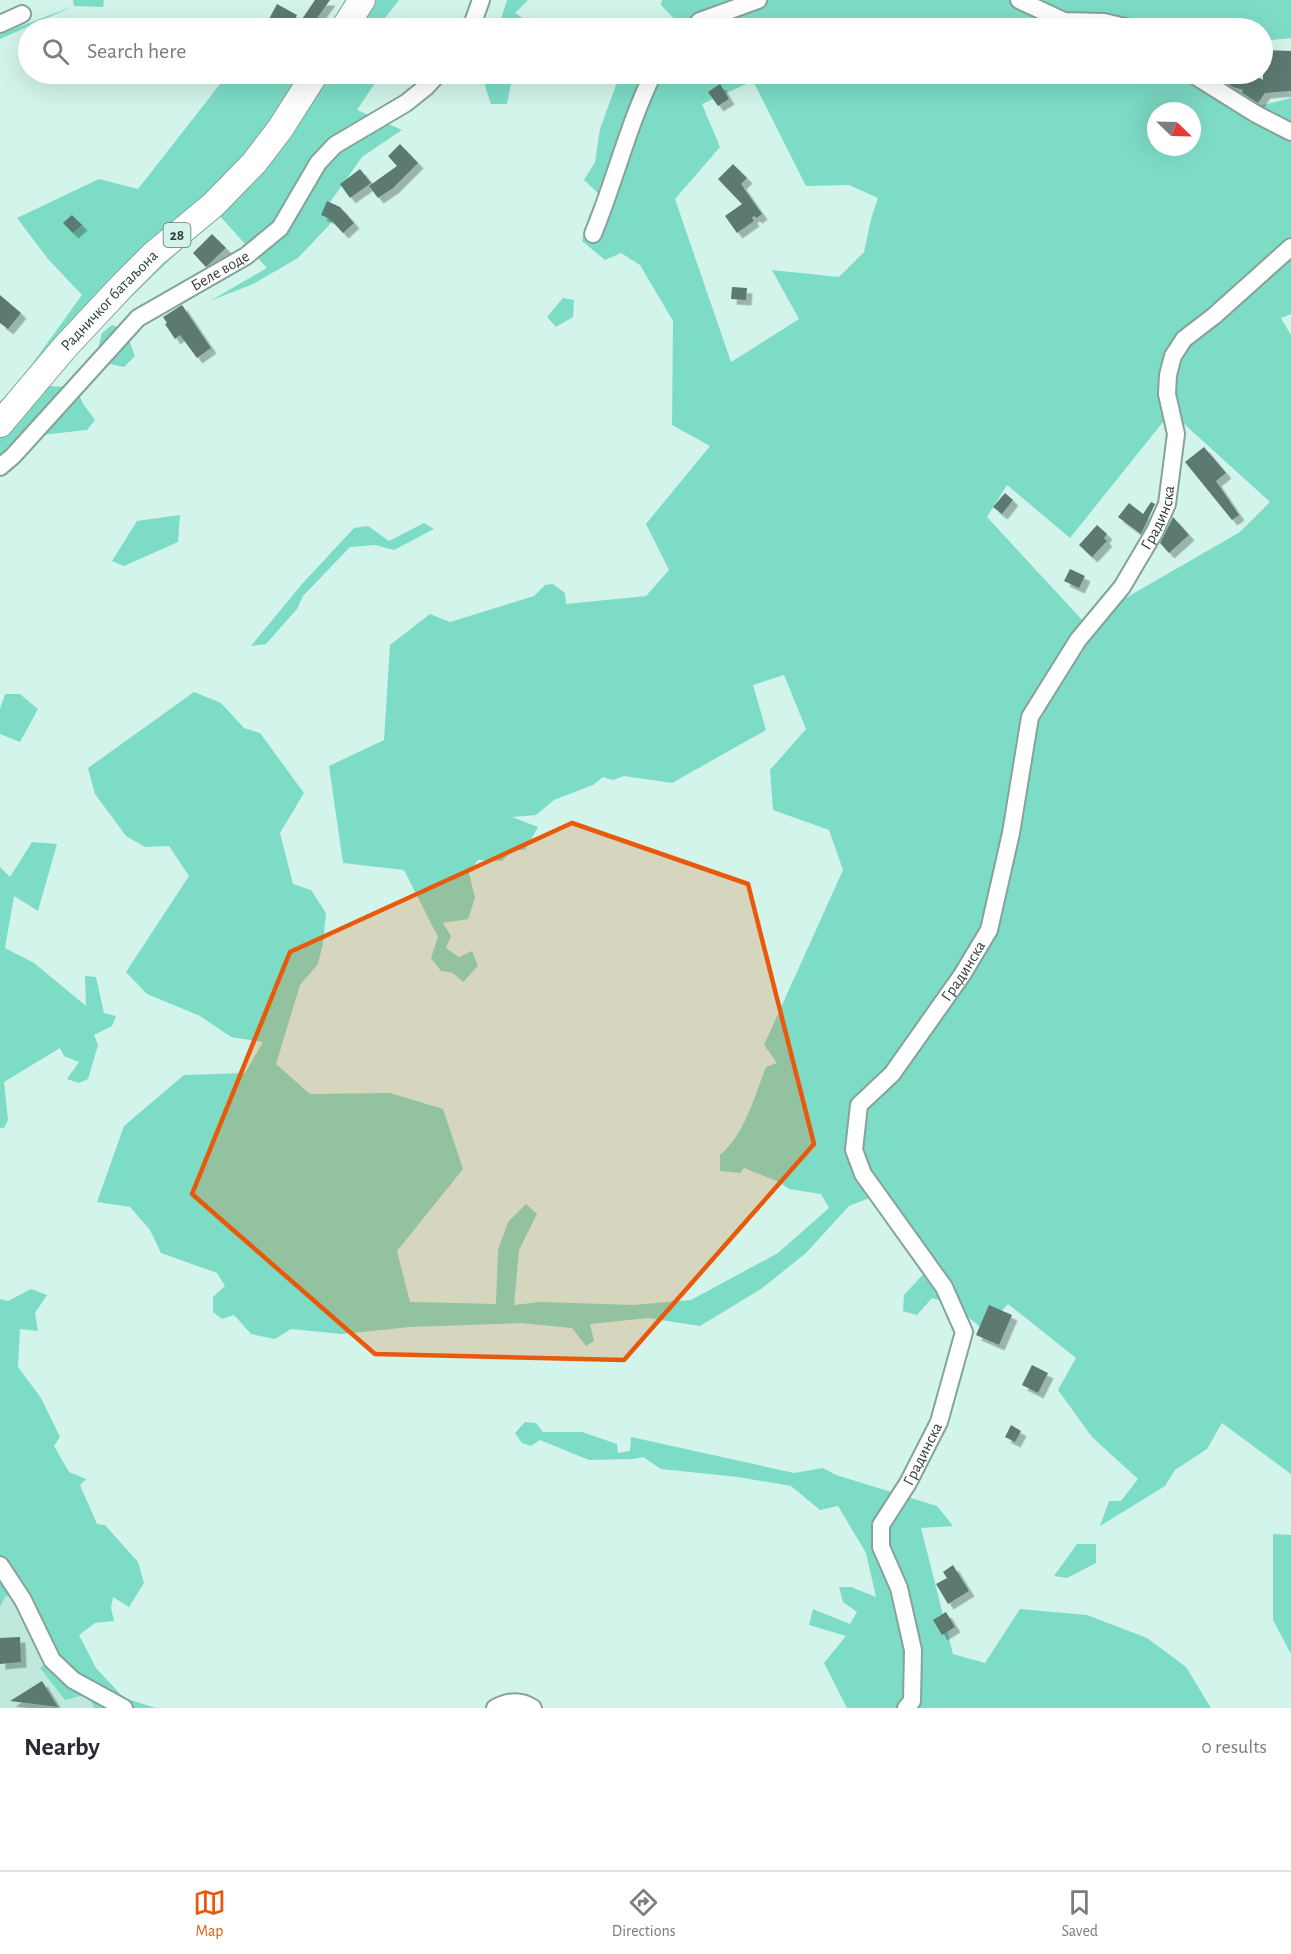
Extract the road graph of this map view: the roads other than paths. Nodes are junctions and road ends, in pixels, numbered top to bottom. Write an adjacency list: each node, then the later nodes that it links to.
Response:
1 (362, 0): 6 (main road)
2 (482, 0): 7 (street)
3 (758, 0): 8 (street)
4 (1019, 0): 9 (street)
5 (22, 14): 10 (street)
6 (350, 18)
7 (475, 18)
8 (708, 18)
9 (1058, 18)
10 (0, 24)
11 (309, 84): 18 (main road, Радничког батаљона / 28)
12 (429, 84): 19 (street, Беле воде)
13 (648, 84): 16 (street)
14 (1208, 84): 15 (street)
15 (1291, 132)
16 (593, 234)
17 (1291, 247): 24 (street, Градинска)
18 (0, 424)
19 (0, 467)
20 (0, 1565): 21 (street)
21 (124, 1708)
22 (495, 1708): 23 (street)
23 (533, 1708)
24 (906, 1708)

